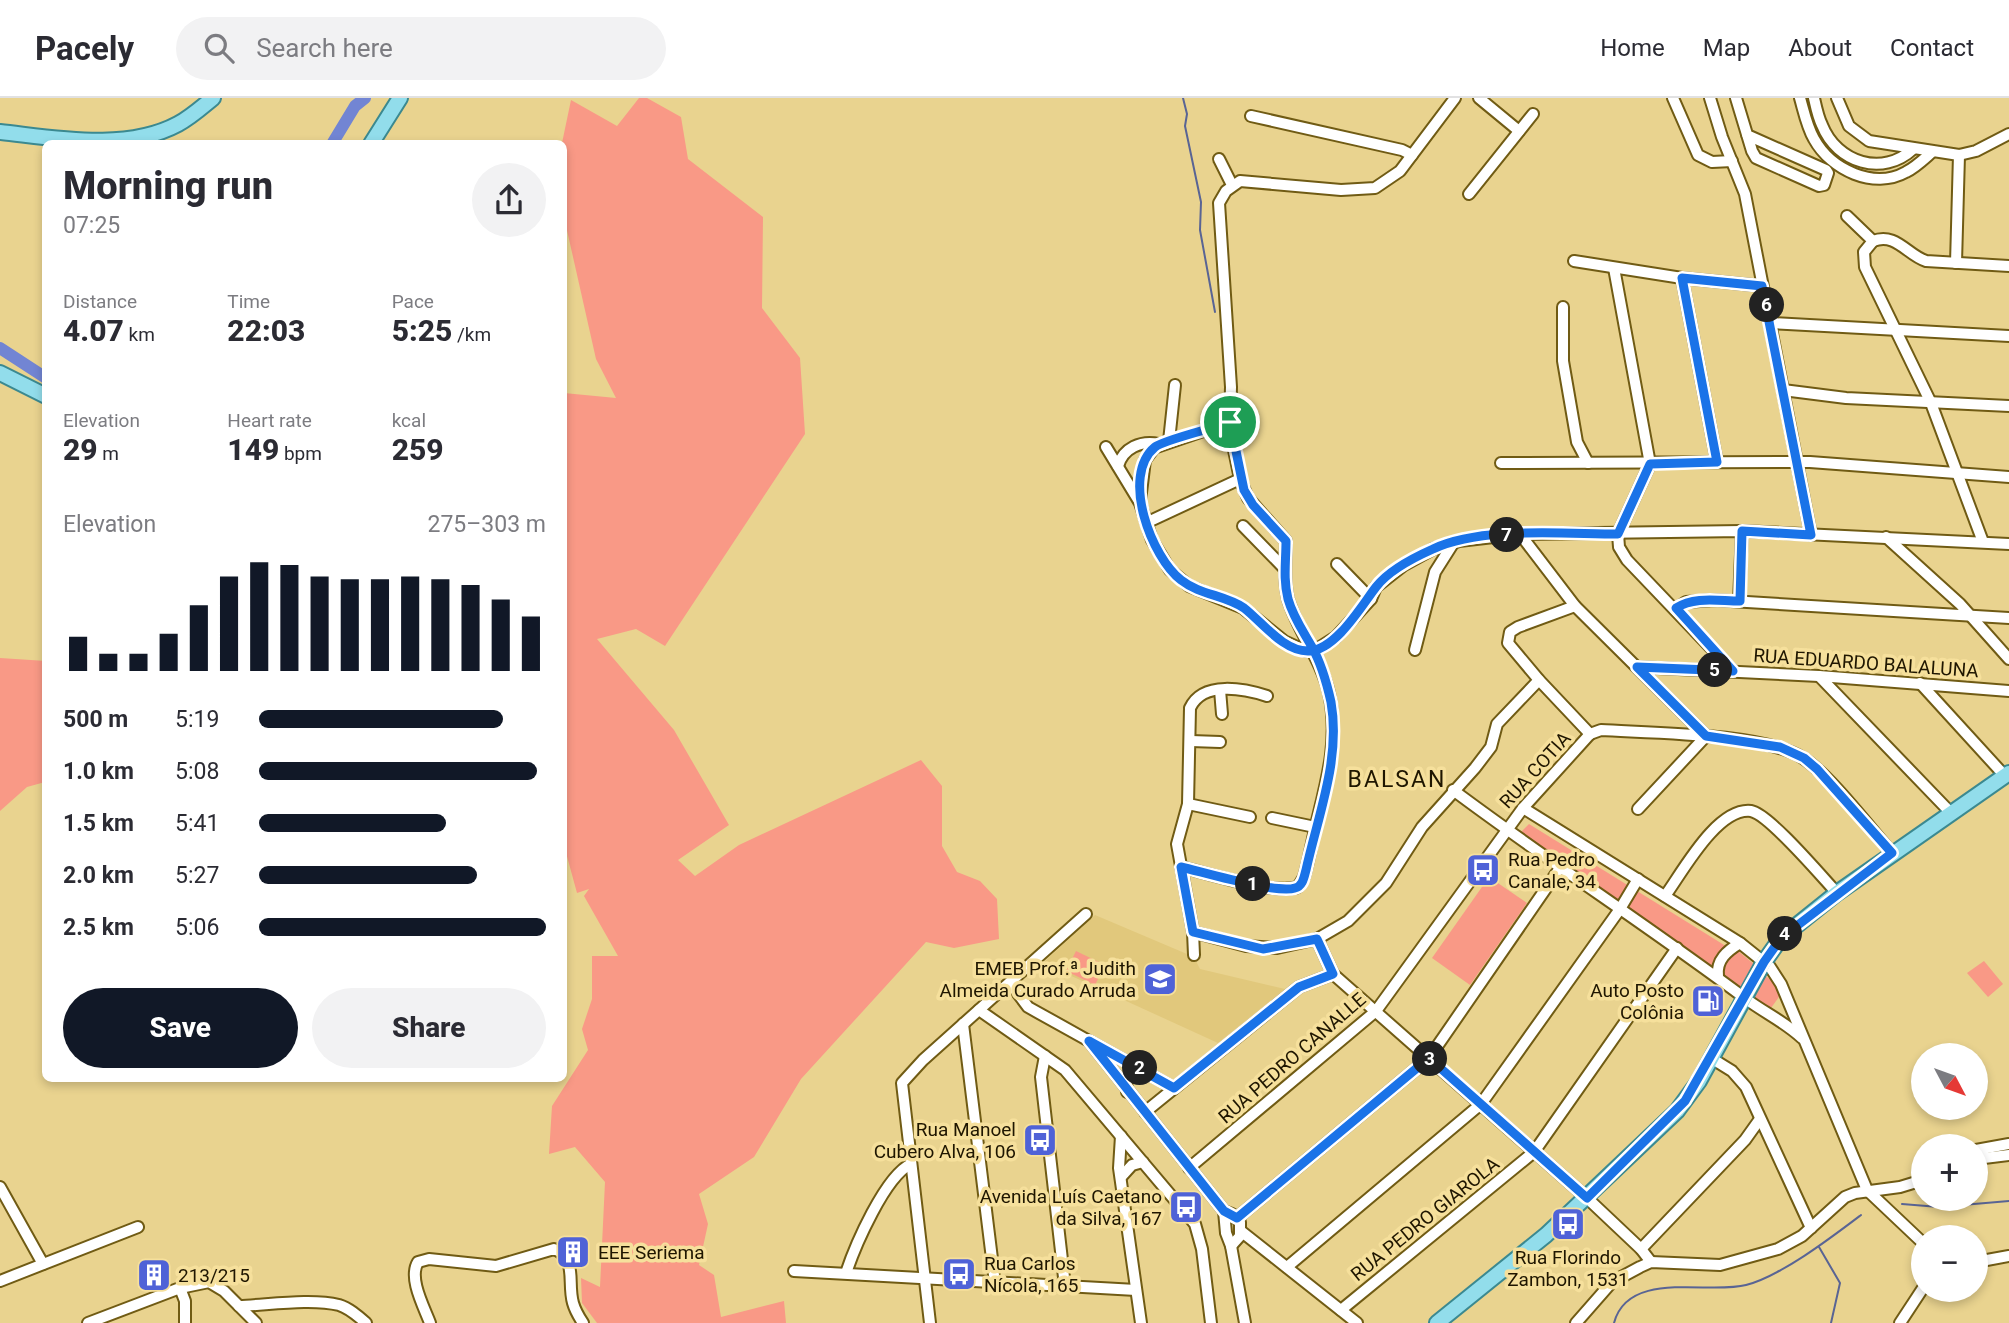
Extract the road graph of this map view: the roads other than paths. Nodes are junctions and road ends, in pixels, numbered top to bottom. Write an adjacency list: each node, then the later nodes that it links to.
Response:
1 (213, 98): 14 (main road)
2 (400, 98): 17 (main road)
3 (1455, 98): 20 (street)
4 (1479, 98): 13 (street)
5 (1673, 98): 23 (street)
6 (1710, 98): 23 (street)
7 (1736, 98): 16 (street)
8 (1800, 98): 19 (street)
9 (1814, 98): 18 (street)
10 (1837, 98): 18 (street)
11 (1532, 114): 13 (street)
12 (1251, 116): 20 (street)
13 (1519, 131): 25 (street)
14 (0, 132)
15 (2009, 134): 21 (street)
16 (1747, 135): 16 (street)
17 (374, 140)
18 (1913, 149): 19 (street)
19 (1931, 152): 21 (street)
20 (1412, 155): 24 (street)
21 (1959, 155): 29 (street)
22 (1219, 159): 24 (street)
23 (1732, 161): 33 (street)
24 (1232, 185): 44 (street)
25 (1469, 194)
26 (1847, 216): 27 (street)
27 (1873, 241): 29 (street); 36 (street)
28 (1574, 261): 31 (street)
29 (1956, 263): 30 (street)
30 (2009, 267)
31 (1614, 268): 32 (street); 51 (street)
32 (1682, 278): 33 (street); 47 (street)
33 (1762, 286): 35 (street)
34 (1563, 307): 49 (street)
35 (1771, 323): 36 (street); 40 (street)
36 (1895, 328): 37 (street); 42 (street)
37 (2009, 336)
38 (0, 373): 41 (main road)
39 (1175, 385): 45 (street)
40 (1783, 390): 42 (street); 50 (street)
41 (42, 394)
42 (1931, 403): 43 (street); 53 (street)
43 (2009, 405)
44 (1230, 422): 45 (street); 55 (street)
45 (1164, 443): 52 (street); 56 (street)
46 (1106, 447): 52 (street)
47 (1717, 462): 50 (street); 51 (street)
48 (1501, 463): 49 (street)
49 (1588, 463): 51 (street)
50 (1796, 463): 53 (street); 62 (street)
51 (1650, 464): 61 (street)
52 (1118, 466): 56 (street)
53 (1956, 472): 54 (street); 65 (street)
54 (2009, 477)
55 (1240, 480): 57 (street); 68 (street)
56 (1140, 503): 57 (street)
57 (1148, 522): 76 (street)
58 (1243, 526): 68 (street)
59 (1742, 531): 61 (street); 62 (street); 70 (street)
60 (1520, 534): 61 (street); 64 (street); 71 (street)
61 (1618, 534): 72 (street)
62 (1811, 535): 63 (street)
63 (1886, 537): 65 (street); 73 (street)
64 (1454, 542): 69 (street); 75 (street)
65 (1983, 542): 66 (street)
66 (2009, 544)
67 (1337, 564): 69 (street)
68 (1283, 567): 76 (street)
69 (1371, 599): 76 (street)
70 (1740, 601): 72 (street); 73 (street)
71 (1575, 606): 78 (street); 81 (street)
72 (1676, 608): 79 (street)
73 (1971, 615): 74 (street); 77 (street)
74 (2009, 618)
75 (1415, 650)
76 (1314, 651): 101 (street)
77 (2009, 659)
78 (1637, 667): 79 (street, RUA EDUARDO BALALUNA); 87 (street)
79 (1733, 671): 80 (street, RUA EDUARDO BALALUNA)
80 (1819, 676): 82 (street, RUA EDUARDO BALALUNA); 98 (street)
81 (1539, 680): 88 (street); 94 (street)
82 (1920, 683): 84 (street, RUA EDUARDO BALALUNA); 93 (street)
83 (1220, 690): 85 (street); 86 (street); 91 (street)
84 (2009, 691)
85 (1267, 696)
86 (1222, 714)
87 (1685, 714): 89 (street); 90 (street)
88 (1590, 733): 89 (street); 96 (street, RUA COTIA)
89 (1687, 734): 90 (street)
90 (1706, 736): 97 (street); 103 (street)
91 (1191, 741): 92 (street); 95 (street)
92 (1220, 742)
93 (2007, 774): 98 (main road)
94 (1453, 790): 102 (street); 112 (street)
95 (1188, 804): 99 (street); 104 (street)
96 (1522, 808): 102 (street, RUA COTIA); 106 (street)
97 (1638, 809)
98 (1951, 813): 103 (main road)
99 (1250, 817)
100 (1272, 818): 101 (street)
101 (1315, 827): 104 (street)
102 (1506, 830): 105 (street); 124 (street, RUA PEDRO CANALLE)
103 (1892, 853): 107 (main road)
104 (1181, 867): 111 (street)
105 (1560, 868): 109 (street); 129 (street)
106 (1638, 879): 108 (street); 109 (street)
107 (1837, 893): 108 (street); 116 (main road)
108 (1665, 896): 113 (street)
109 (1620, 909): 114 (street); 134 (street)
110 (1086, 914): 119 (street)
111 (1193, 932): 112 (street); 115 (street)
112 (1317, 939): 117 (street)
113 (1740, 943): 116 (street); 118 (street)
114 (1677, 948): 118 (street); 140 (street, RUA PEDRO GIAROLA)
115 (1194, 955)
116 (1764, 962): 120 (street); 121 (main road)
117 (1333, 974): 124 (street); 132 (street)
118 (1718, 976): 121 (street)
119 (1010, 983): 122 (street); 127 (street)
120 (1786, 996): 123 (street); 126 (street)
121 (1745, 998): 123 (street); 130 (main road)
122 (979, 1010): 125 (street); 128 (street)
123 (1766, 1010): 126 (street)
124 (1376, 1012): 129 (street); 145 (street, RUA PEDRO CANALLE)
125 (963, 1024): 144 (street); 168 (street)
126 (1804, 1040): 149 (street)
127 (1089, 1041): 131 (street); 133 (street)
128 (1045, 1056): 137 (street); 169 (street)
129 (1429, 1058): 134 (street); 152 (street)
130 (1711, 1058): 136 (street); 150 (main road)
131 (1139, 1067): 132 (street); 133 (street)
132 (1174, 1088): 135 (street)
133 (1127, 1092): 135 (street)
134 (1481, 1104): 140 (street); 163 (street)
135 (1145, 1112): 145 (street)
136 (1760, 1119): 154 (street); 158 (street)
137 (1121, 1136): 143 (street); 146 (street)
138 (2009, 1144): 139 (street)
139 (1988, 1151)
140 (1534, 1152): 150 (street); 174 (street, RUA PEDRO GIAROLA)
141 (1988, 1154): 142 (street)
142 (2009, 1155)
143 (1143, 1162): 146 (street); 184 (street)
144 (911, 1164): 165 (street); 166 (street)
145 (1189, 1168): 151 (street)
146 (1122, 1177): 171 (street)
147 (1911, 1183): 149 (street)
148 (0, 1187): 162 (street)
149 (1867, 1190): 154 (street); 156 (street)
150 (1587, 1198): 158 (street); 186 (main road)
151 (1224, 1211): 152 (street); 157 (street)
152 (1237, 1218): 155 (street)
153 (138, 1227): 162 (street)
154 (1811, 1228): 161 (street)
155 (1242, 1232): 157 (street); 163 (street)
156 (1911, 1232)
157 (1231, 1246): 175 (street)
158 (1641, 1249): 161 (street)
159 (2009, 1256): 160 (street)
160 (1988, 1260)
161 (1651, 1262): 187 (street)
162 (43, 1264): 167 (street)
163 (1287, 1267): 174 (street)
164 (794, 1271): 165 (street)
165 (845, 1273): 166 (street)
166 (924, 1277): 168 (street); 182 (street)
167 (0, 1281)
168 (995, 1283): 169 (street)
169 (1065, 1286): 171 (street)
170 (180, 1288): 173 (street); 176 (street); 177 (street)
171 (1136, 1290): 183 (street)
172 (1914, 1302): 188 (street)
173 (239, 1306): 178 (street); 179 (street)
174 (1341, 1310): 185 (street)
175 (1246, 1322)
176 (88, 1323)
177 (184, 1323)
178 (256, 1323)
179 (366, 1323)
180 (430, 1323): 181 (street)
181 (583, 1323)
182 (930, 1323)
183 (1141, 1323)
184 (1211, 1323)
185 (1357, 1323)
186 (1437, 1323)
187 (1576, 1323)
188 (1900, 1323)

